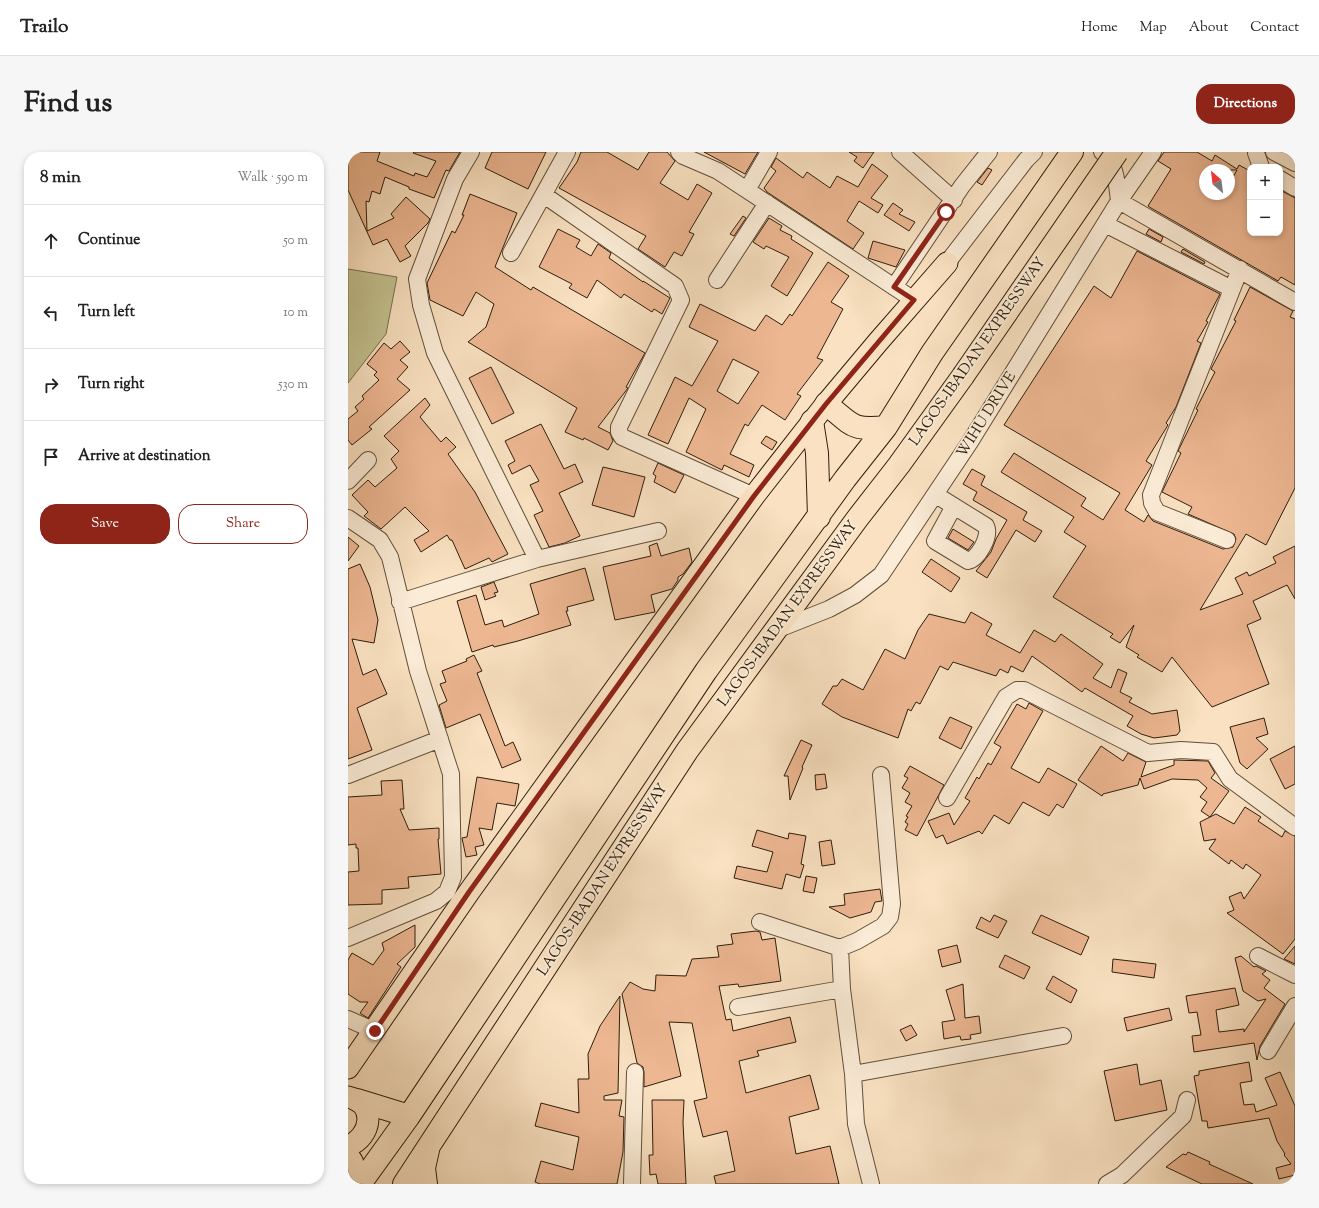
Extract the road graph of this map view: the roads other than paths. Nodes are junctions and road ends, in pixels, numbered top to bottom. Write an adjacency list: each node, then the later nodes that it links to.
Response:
1 (471, 152): 42 (street)
2 (567, 152): 17 (street)
3 (679, 152): 16 (street)
4 (769, 152): 16 (street)
5 (900, 152): 18 (street)
6 (989, 152): 18 (street)
7 (1034, 152): 23 (street)
8 (1072, 152): 32 (highway, LAGOS-IBADAN EXPRESSWAY)
9 (1102, 152): 19 (street)
10 (1117, 152): 44 (highway, LAGOS-IBADAN EXPRESSWAY, bridge)
11 (1153, 152): 19 (street, WIHU DRIVE)
12 (1274, 152): 13 (street)
13 (1295, 163)
14 (1283, 181): 15 (street)
15 (1295, 188)
16 (747, 190): 20 (street)
17 (544, 195): 22 (street); 36 (street)
18 (954, 200): 26 (street)
19 (1119, 201): 21 (street, WIHU DRIVE); 24 (street)
20 (767, 203): 25 (street); 26 (street)
21 (1105, 224): 27 (street); 35 (street, WIHU DRIVE)
22 (511, 253)
23 (947, 263): 28 (main road)
24 (1240, 269): 27 (street); 29 (street)
25 (717, 280)
26 (894, 287): 28 (street)
27 (1232, 289): 41 (street)
28 (914, 300): 30 (main road)
29 (1295, 302)
30 (826, 404): 31 (main road); 32 (highway)
31 (812, 421): 36 (main road); 38 (highway)
32 (886, 427): 38 (highway, LAGOS-IBADAN EXPRESSWAY)
33 (368, 460): 34 (street)
34 (348, 481)
35 (936, 495): 37 (street); 44 (street, WIHU DRIVE)
36 (754, 496): 59 (main road)
37 (954, 506)
38 (819, 517): 67 (highway, LAGOS-IBADAN EXPRESSWAY)
39 (348, 518): 43 (street)
40 (658, 531): 42 (street)
41 (1227, 540)
42 (537, 559): 43 (street)
43 (400, 602): 45 (street)
44 (776, 630): 68 (highway, LAGOS-IBADAN EXPRESSWAY)
45 (440, 739): 46 (street); 51 (street)
46 (348, 775)
47 (881, 775): 52 (street)
48 (947, 798): 49 (street)
49 (1293, 823)
50 (760, 922): 52 (street)
51 (348, 938)
52 (840, 948): 55 (street)
53 (1258, 956): 54 (street)
54 (1295, 975)
55 (842, 989): 57 (street); 64 (street)
56 (1295, 1006): 61 (street)
57 (738, 1007)
58 (348, 1019): 59 (street)
59 (375, 1031): 62 (main road)
60 (1063, 1036): 64 (street)
61 (1268, 1051)
62 (348, 1068)
63 (635, 1072): 75 (street)
64 (853, 1074): 76 (street)
65 (353, 1099): 67 (highway); 69 (main road)
66 (1187, 1100): 77 (street)
67 (409, 1116): 72 (highway, LAGOS-IBADAN EXPRESSWAY)
68 (432, 1139): 73 (highway, LAGOS-IBADAN EXPRESSWAY); 74 (highway)
69 (348, 1146)
70 (348, 1156): 71 (highway)
71 (353, 1184)
72 (360, 1184)
73 (404, 1184)
74 (426, 1184)
75 (632, 1184)
76 (871, 1184)
77 (1107, 1184)

